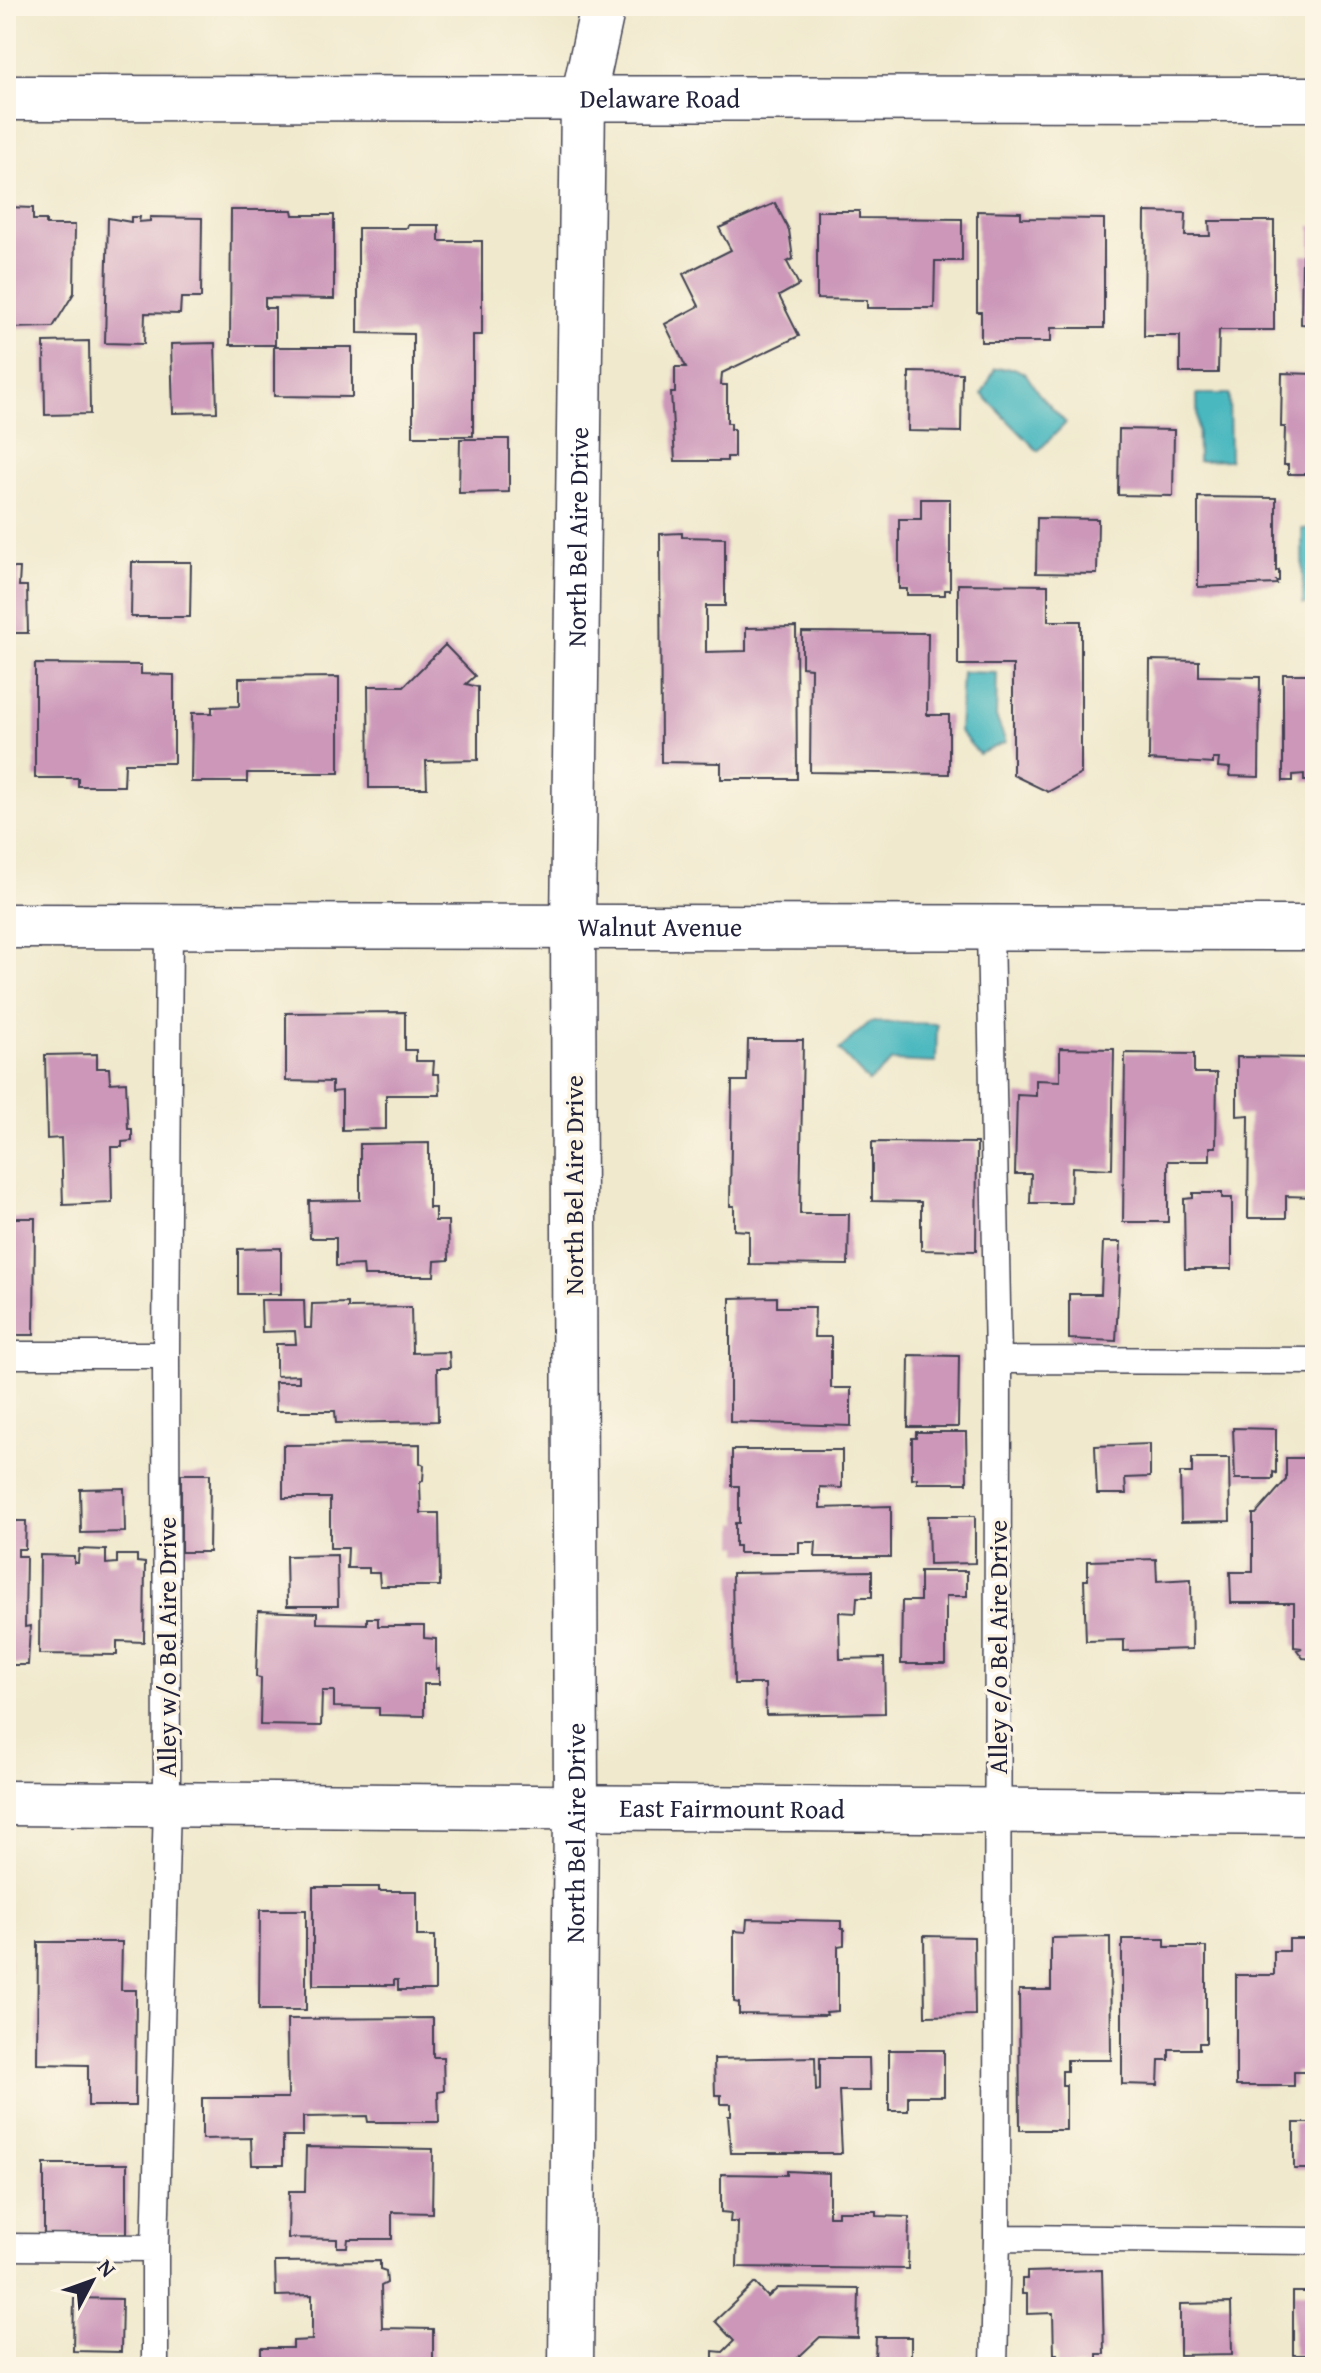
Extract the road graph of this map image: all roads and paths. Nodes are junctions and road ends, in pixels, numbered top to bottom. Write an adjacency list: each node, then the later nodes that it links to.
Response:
1 (603, 6): 3 (street, North Bel Aire Drive)
2 (6, 98): 3 (street, Delaware Road)
3 (583, 99): 4 (street, Delaware Road); 7 (street, North Bel Aire Drive)
4 (1315, 99)
5 (6, 926): 6 (street, Walnut Avenue)
6 (169, 927): 7 (street, Walnut Avenue); 11 (lane, Alley w/o Bel Aire Drive)
7 (573, 927): 8 (street, Walnut Avenue); 16 (street, North Bel Aire Drive)
8 (990, 928): 9 (street, Walnut Avenue); 12 (lane, Alley e/o Bel Aire Drive)
9 (1315, 928)
10 (6, 1355): 11 (lane)
11 (166, 1355): 15 (lane, Alley w/o Bel Aire Drive)
12 (998, 1360): 13 (lane); 17 (lane, Alley e/o Bel Aire Drive)
13 (1315, 1361)
14 (6, 1803): 15 (street, East Fairmount Road)
15 (167, 1804): 16 (street, East Fairmount Road); 22 (lane, Alley w/o Bel Aire Drive)
16 (576, 1809): 17 (street, East Fairmount Road); 24 (street, North Bel Aire Drive)
17 (997, 1812): 18 (street, East Fairmount Road); 19 (lane, Alley e/o Bel Aire Drive)
18 (1315, 1813)
19 (997, 2238): 20 (lane); 25 (lane, Alley e/o Bel Aire Drive)
20 (1315, 2241)
21 (6, 2247): 22 (lane)
22 (155, 2248): 23 (lane, Alley w/o Bel Aire Drive)
23 (155, 2367)
24 (571, 2367)
25 (994, 2367)

